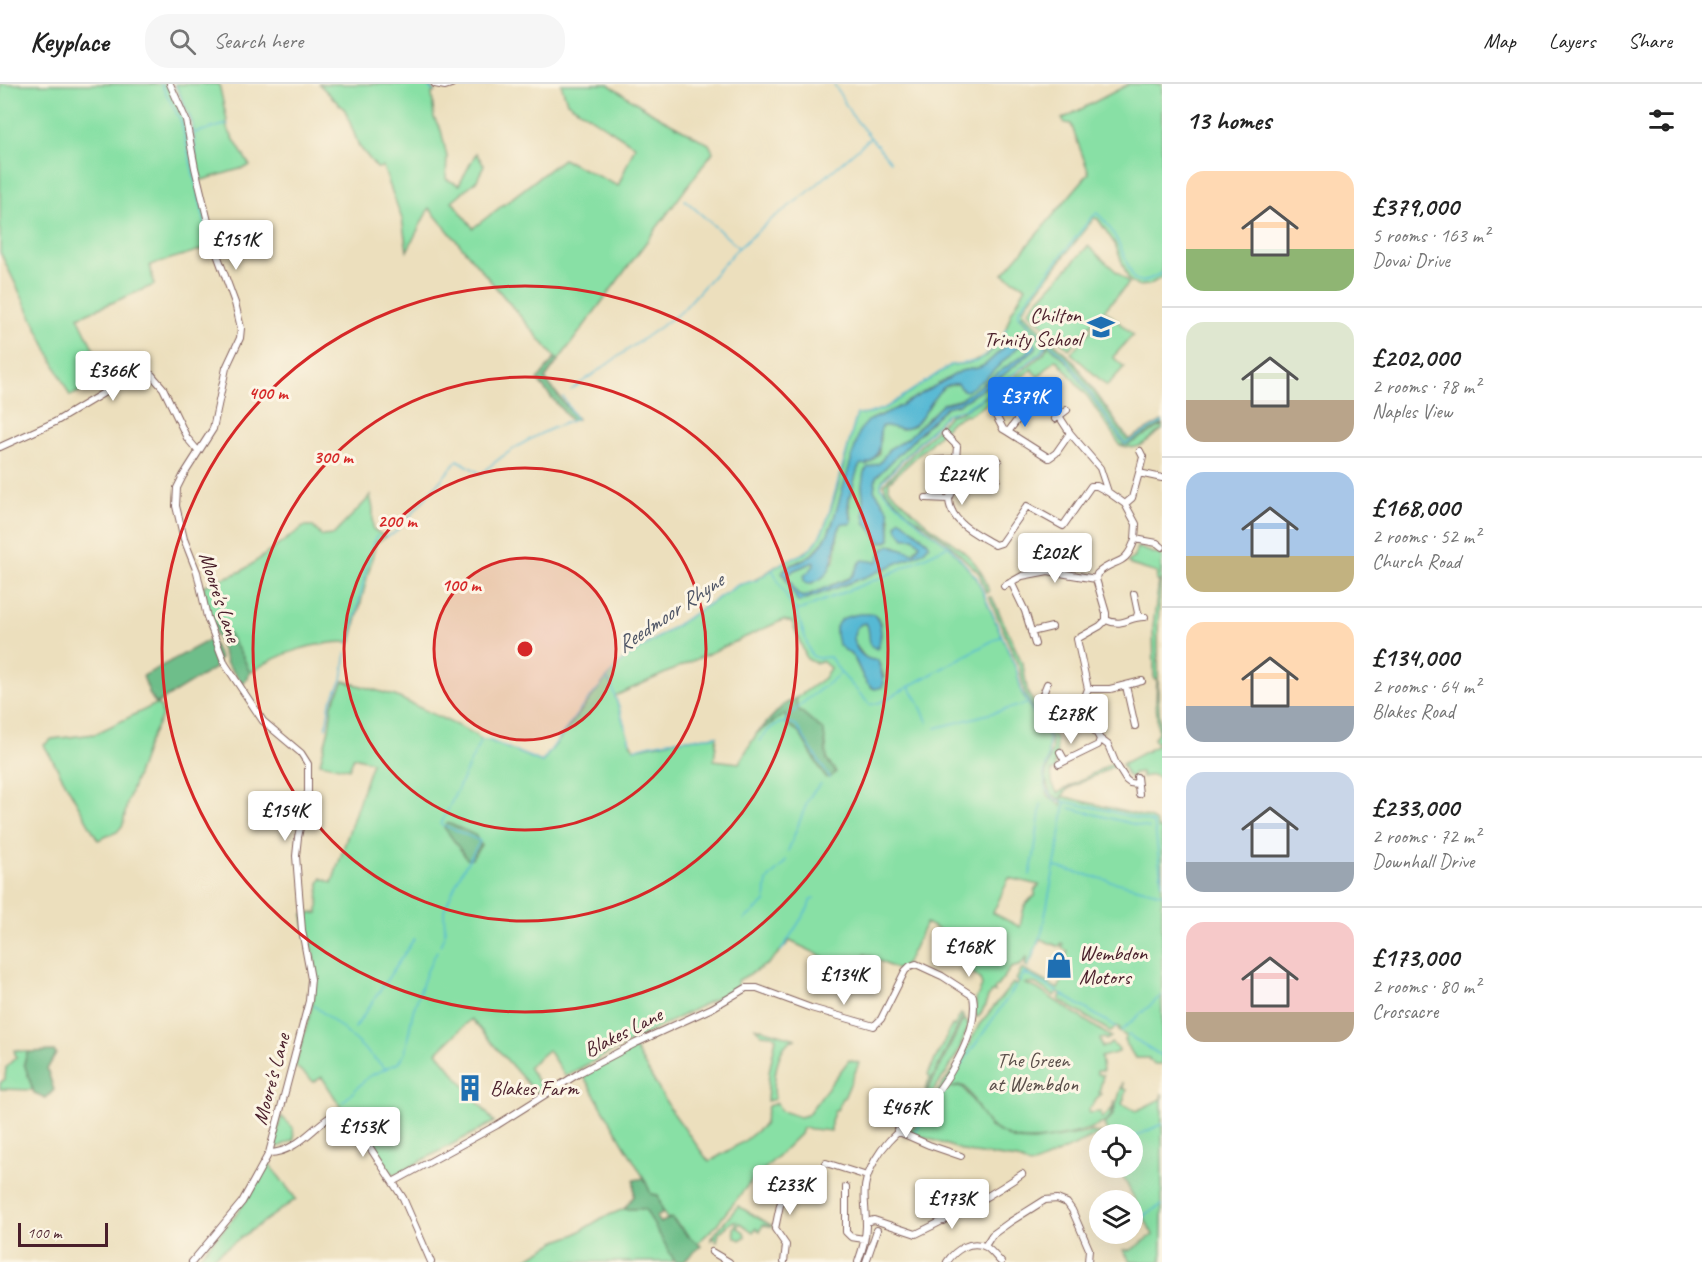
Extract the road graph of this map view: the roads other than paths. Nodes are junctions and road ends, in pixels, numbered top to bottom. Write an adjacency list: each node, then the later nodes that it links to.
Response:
1 (170, 84): 11 (street, Moore's Lane)
2 (435, 84): 3 (street)
3 (451, 84)
4 (1029, 391): 7 (street)
5 (1067, 410): 8 (street)
6 (995, 414): 7 (street)
7 (1008, 432): 8 (street)
8 (1070, 433): 19 (street)
9 (945, 434): 13 (street)
10 (0, 447): 11 (street)
11 (198, 451): 51 (street, Moore's Lane)
12 (1140, 451): 17 (street)
13 (956, 459): 14 (street); 18 (street)
14 (937, 460)
15 (998, 461): 16 (street)
16 (989, 472): 18 (street); 21 (street)
17 (1139, 473): 20 (street); 26 (street)
18 (964, 476): 25 (street)
19 (1101, 476): 22 (street); 23 (street)
20 (1162, 478)
21 (996, 479)
22 (1090, 486): 23 (street); 25 (street)
23 (1108, 492): 26 (street)
24 (926, 498): 25 (street)
25 (949, 499)
26 (1125, 504): 27 (street)
27 (1135, 538): 28 (street); 29 (street)
28 (1160, 544)
29 (1096, 579): 30 (street); 35 (street)
30 (1011, 582): 31 (street); 37 (street)
31 (1004, 586)
32 (1134, 594): 33 (street)
33 (1137, 616): 34 (street); 35 (street)
34 (1145, 617)
35 (1106, 620): 42 (street)
36 (1052, 627): 37 (street)
37 (1031, 632): 38 (street)
38 (1035, 644)
39 (1142, 681): 41 (street)
40 (1047, 684): 43 (street)
41 (1126, 686): 42 (street); 44 (street)
42 (1088, 689): 43 (street)
43 (1081, 707): 47 (street)
44 (1131, 713): 45 (street); 46 (street)
45 (1124, 715)
46 (1135, 726)
47 (1100, 739): 48 (street); 49 (street)
48 (1060, 752)
49 (1139, 794)
50 (897, 1131): 52 (street); 56 (street); 57 (street, Blakes Lane)
51 (269, 1154): 57 (street); 66 (street, Moore's Lane)
52 (961, 1156)
53 (826, 1163): 56 (street)
54 (791, 1169): 69 (street)
55 (1022, 1174): 60 (street)
56 (867, 1176): 61 (street)
57 (393, 1182): 67 (street)
58 (846, 1187): 63 (street)
59 (933, 1197): 60 (street)
60 (944, 1221): 61 (street)
61 (866, 1222): 63 (street)
62 (877, 1230): 71 (street)
63 (864, 1239): 70 (street)
64 (985, 1246): 72 (street); 73 (street); 74 (street)
65 (712, 1252): 68 (street)
66 (192, 1262)
67 (431, 1262)
68 (729, 1262)
69 (784, 1262)
70 (858, 1262)
71 (866, 1262)
72 (947, 1262)
73 (1001, 1262)
74 (1088, 1262)

